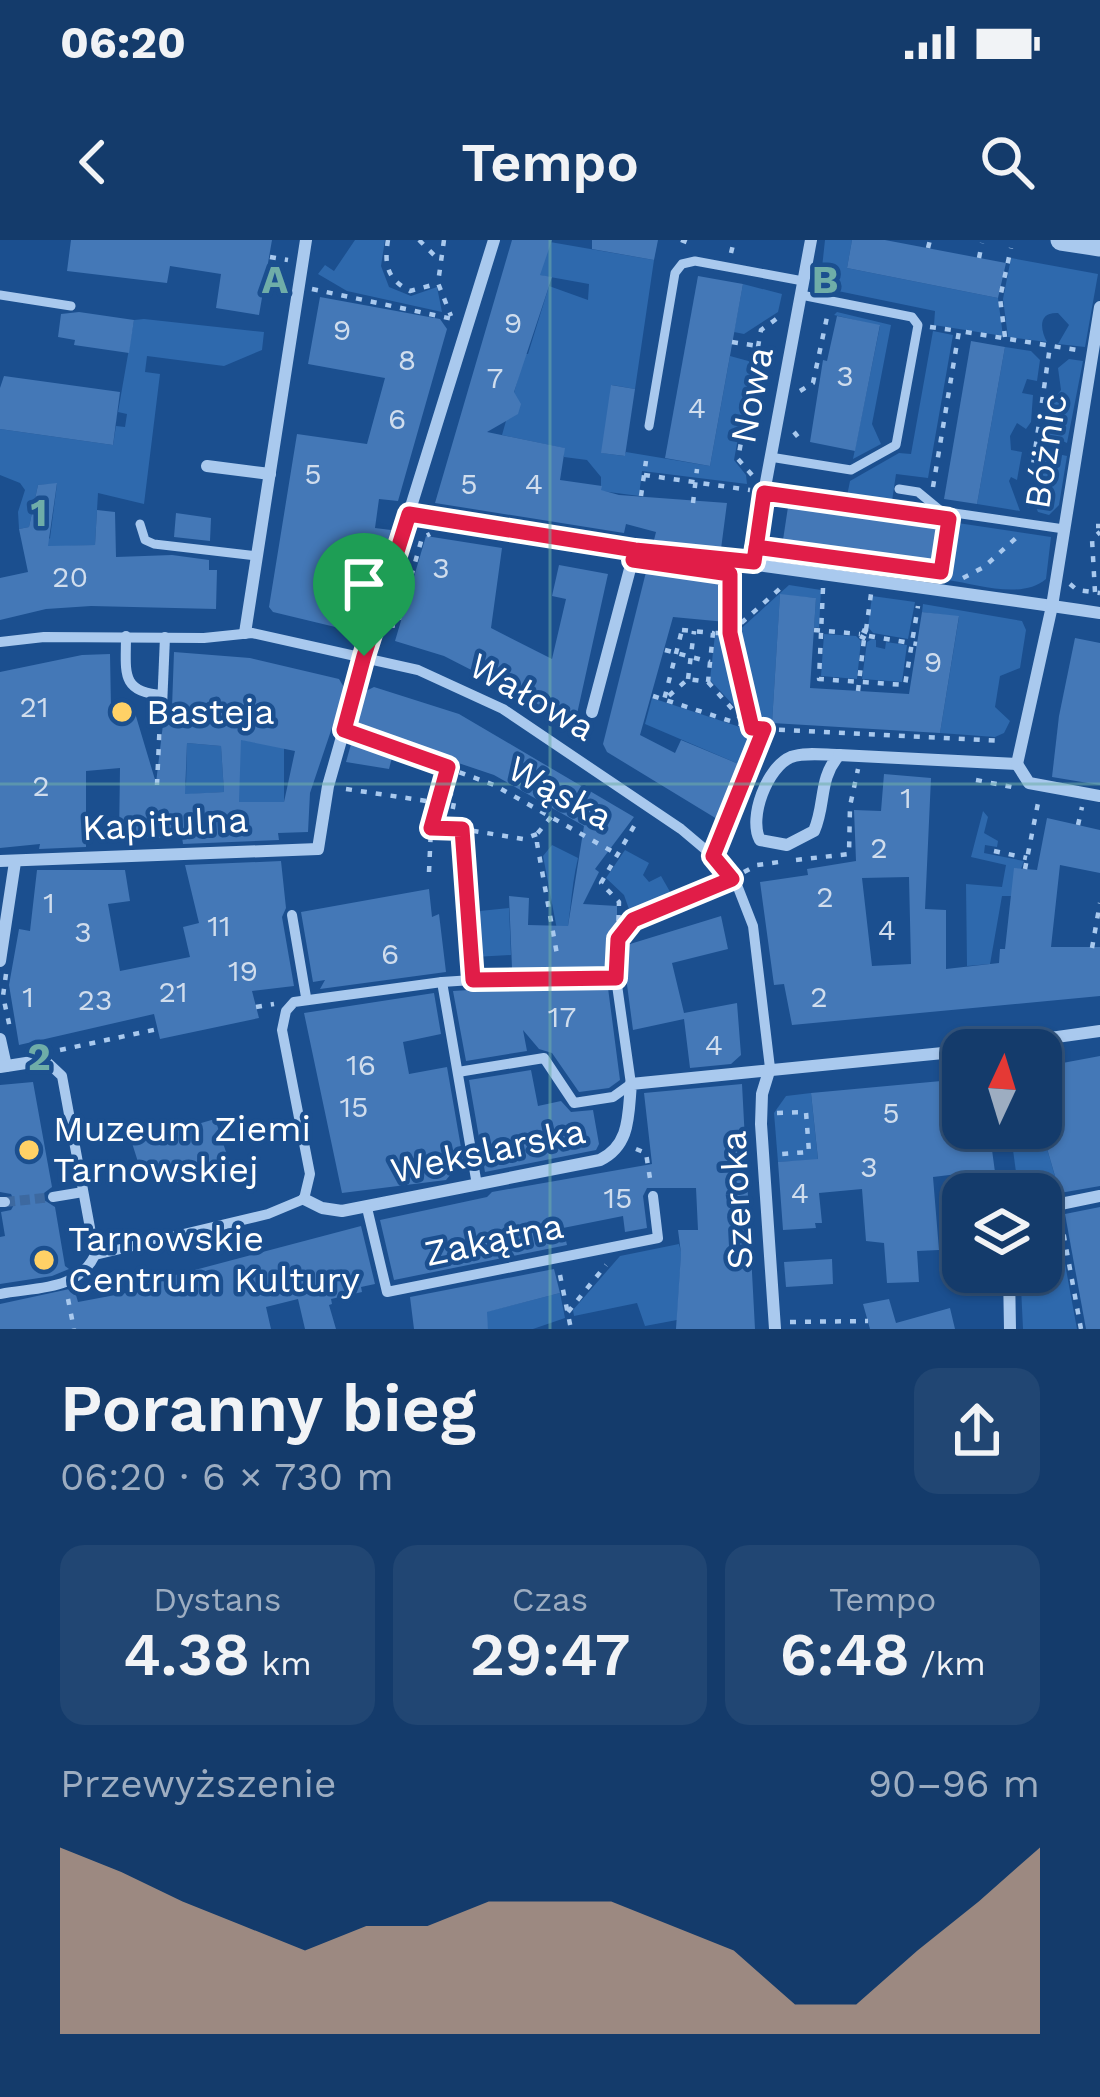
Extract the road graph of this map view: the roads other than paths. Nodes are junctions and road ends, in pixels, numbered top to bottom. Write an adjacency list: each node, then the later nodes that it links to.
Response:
1 (306, 240): 14 (street)
2 (494, 240): 16 (street)
3 (811, 240): 6 (street, Nowa)
4 (1061, 240): 5 (street)
5 (1100, 246)
6 (802, 288): 11 (lane); 12 (street, Nowa); 12 (lane)
7 (0, 295): 8 (lane)
8 (71, 306)
9 (1100, 307): 10 (street, Bóżnic)
10 (1098, 337): 18 (street, Bóżnic)
11 (649, 426)
12 (770, 457): 21 (street, Nowa)
13 (207, 466): 14 (street)
14 (270, 474): 20 (street)
15 (899, 489): 18 (lane)
16 (409, 514): 19 (street); 24 (street)
17 (140, 524): 20 (lane)
18 (1064, 529): 22 (street, Bóżnic)
19 (635, 550): 21 (street); 30 (street)
20 (257, 556): 25 (street)
21 (754, 562): 22 (street)
22 (1052, 606): 23 (street); 32 (street, Bóżnic)
23 (1100, 613)
24 (375, 622): 29 (street)
25 (245, 633): 27 (street, Wałowa); 29 (street, Wałowa)
26 (126, 636): 27 (street, Wałowa); 27 (street); 28 (street, Wałowa)
27 (165, 637)
28 (0, 642)
29 (364, 656): 35 (street, Kapitulna); 44 (street, Wałowa)
30 (592, 712)
31 (839, 755): 31 (street); 32 (street)
32 (1017, 764): 33 (street)
33 (1100, 796)
34 (0, 862): 35 (street, Kapitulna)
35 (15, 862): 37 (street)
36 (292, 915): 39 (street)
37 (3, 966)
38 (442, 982): 39 (street); 45 (street); 46 (street)
39 (306, 997): 52 (street)
40 (1100, 1030): 44 (street)
41 (6, 1037): 43 (street)
42 (44, 1057): 43 (street); 48 (street)
43 (3, 1067)
44 (770, 1068): 46 (street); 58 (street, Szeroka)
45 (458, 1072): 46 (street); 47 (street)
46 (632, 1084): 47 (street, Wekslarska)
47 (477, 1185): 54 (street, Wekslarska)
48 (83, 1192): 51 (street); 55 (street)
49 (653, 1196): 54 (street, Zakątna)
50 (1100, 1196): 53 (street)
51 (53, 1197)
52 (304, 1198): 54 (street, Wekslarska); 55 (street)
53 (1062, 1204)
54 (367, 1208)
55 (95, 1255): 57 (street)
56 (1009, 1293): 59 (street)
57 (0, 1294)
58 (779, 1326)
59 (1010, 1329)

